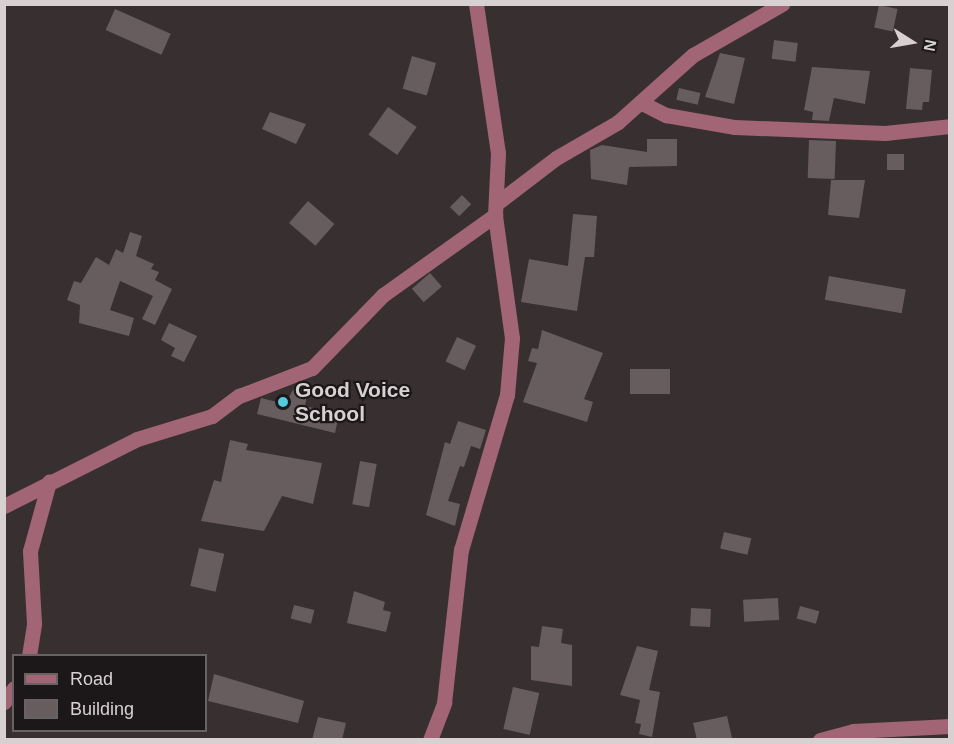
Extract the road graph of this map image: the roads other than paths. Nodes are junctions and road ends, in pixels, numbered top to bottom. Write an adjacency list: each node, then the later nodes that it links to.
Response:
1 (476, 4): 5 (street)
2 (782, 4): 3 (street)
3 (642, 103): 4 (street); 5 (street)
4 (950, 126)
5 (496, 209): 6 (street); 10 (street)
6 (49, 482): 7 (street); 8 (street)
7 (4, 506)
8 (29, 654)
9 (950, 726): 11 (street)
10 (430, 740)
11 (820, 740)

